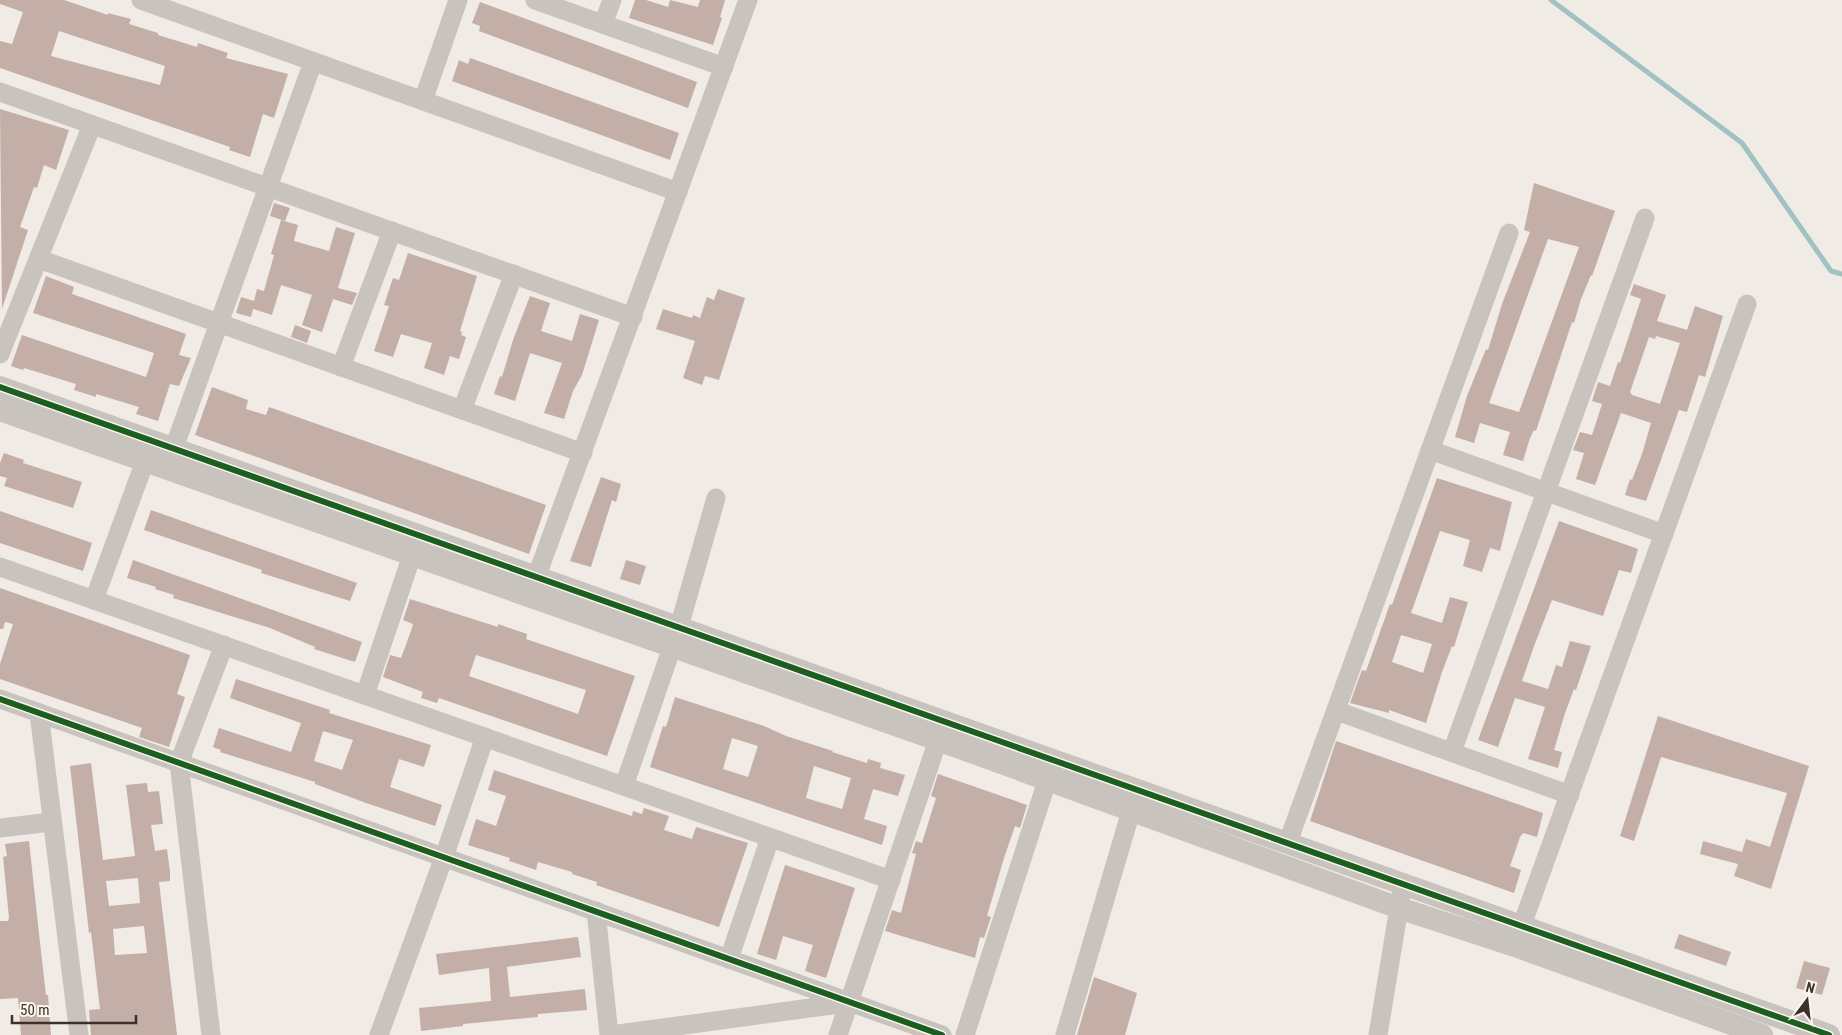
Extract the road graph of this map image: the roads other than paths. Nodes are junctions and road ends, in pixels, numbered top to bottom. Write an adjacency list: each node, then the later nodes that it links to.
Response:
1 (143, 0): 7 (street)
2 (458, 0): 10 (street)
3 (535, 0): 6 (street)
4 (612, 0): 6 (street)
5 (748, 0): 8 (street)
6 (603, 24): 8 (street)
7 (313, 62): 10 (street); 12 (street)
8 (724, 67): 13 (street)
9 (0, 92): 11 (street)
10 (423, 101): 13 (street)
11 (92, 125): 12 (street); 17 (street)
12 (268, 187): 15 (street); 21 (street)
13 (678, 192): 20 (street)
14 (1645, 218): 31 (street)
15 (392, 231): 18 (street); 23 (street)
16 (1509, 232): 28 (street)
17 (39, 259): 21 (street); 22 (street)
18 (514, 274): 20 (street); 26 (street)
19 (1748, 304): 33 (street)
20 (633, 317): 29 (street)
21 (220, 324): 23 (street); 27 (street)
22 (0, 354)
23 (341, 367): 26 (street)
24 (0, 387): 27 (street)
25 (0, 410): 30 (street)
26 (462, 410): 29 (street)
27 (174, 448): 36 (street)
28 (1430, 450): 31 (street); 42 (street)
29 (583, 453): 36 (street)
30 (145, 461): 34 (street); 37 (street)
31 (1546, 492): 33 (street); 46 (street)
32 (716, 498): 38 (street)
33 (1664, 534): 50 (street)
34 (412, 556): 38 (street); 40 (street)
35 (0, 567): 37 (street)
36 (536, 578): 38 (street)
37 (94, 600): 39 (street)
38 (676, 638): 45 (street); 49 (street); 55 (street)
39 (224, 646): 40 (street); 47 (street)
40 (366, 695): 44 (street)
41 (0, 699): 43 (street)
42 (1337, 711): 46 (street); 55 (street)
43 (39, 713): 47 (street); 52 (street)
44 (485, 737): 49 (street); 56 (street)
45 (938, 740): 48 (street); 57 (street)
46 (1452, 752): 50 (street)
47 (179, 763): 56 (street); 66 (street)
48 (1047, 781): 51 (street); 71 (street)
49 (624, 786): 54 (street)
50 (1570, 795): 61 (street)
51 (1131, 810): 59 (street); 72 (street)
52 (51, 822): 53 (street); 65 (street)
53 (0, 828)
54 (770, 838): 57 (street); 62 (street)
55 (1288, 842): 58 (street)
56 (444, 858): 60 (street); 67 (street)
57 (891, 880): 63 (street)
58 (1404, 884): 59 (street); 61 (street)
59 (1399, 908): 64 (street); 73 (street)
60 (596, 911): 62 (street); 68 (street)
61 (1522, 925): 75 (street)
62 (729, 959): 63 (street)
63 (850, 1002): 68 (street); 69 (street); 70 (street)
64 (1740, 1031): 74 (street)
65 (79, 1035)
66 (211, 1035)
67 (379, 1035)
68 (610, 1035)
69 (838, 1035)
70 (942, 1035)
71 (966, 1035)
72 (1065, 1035)
73 (1378, 1035)
74 (1762, 1035)
75 (1829, 1035)

